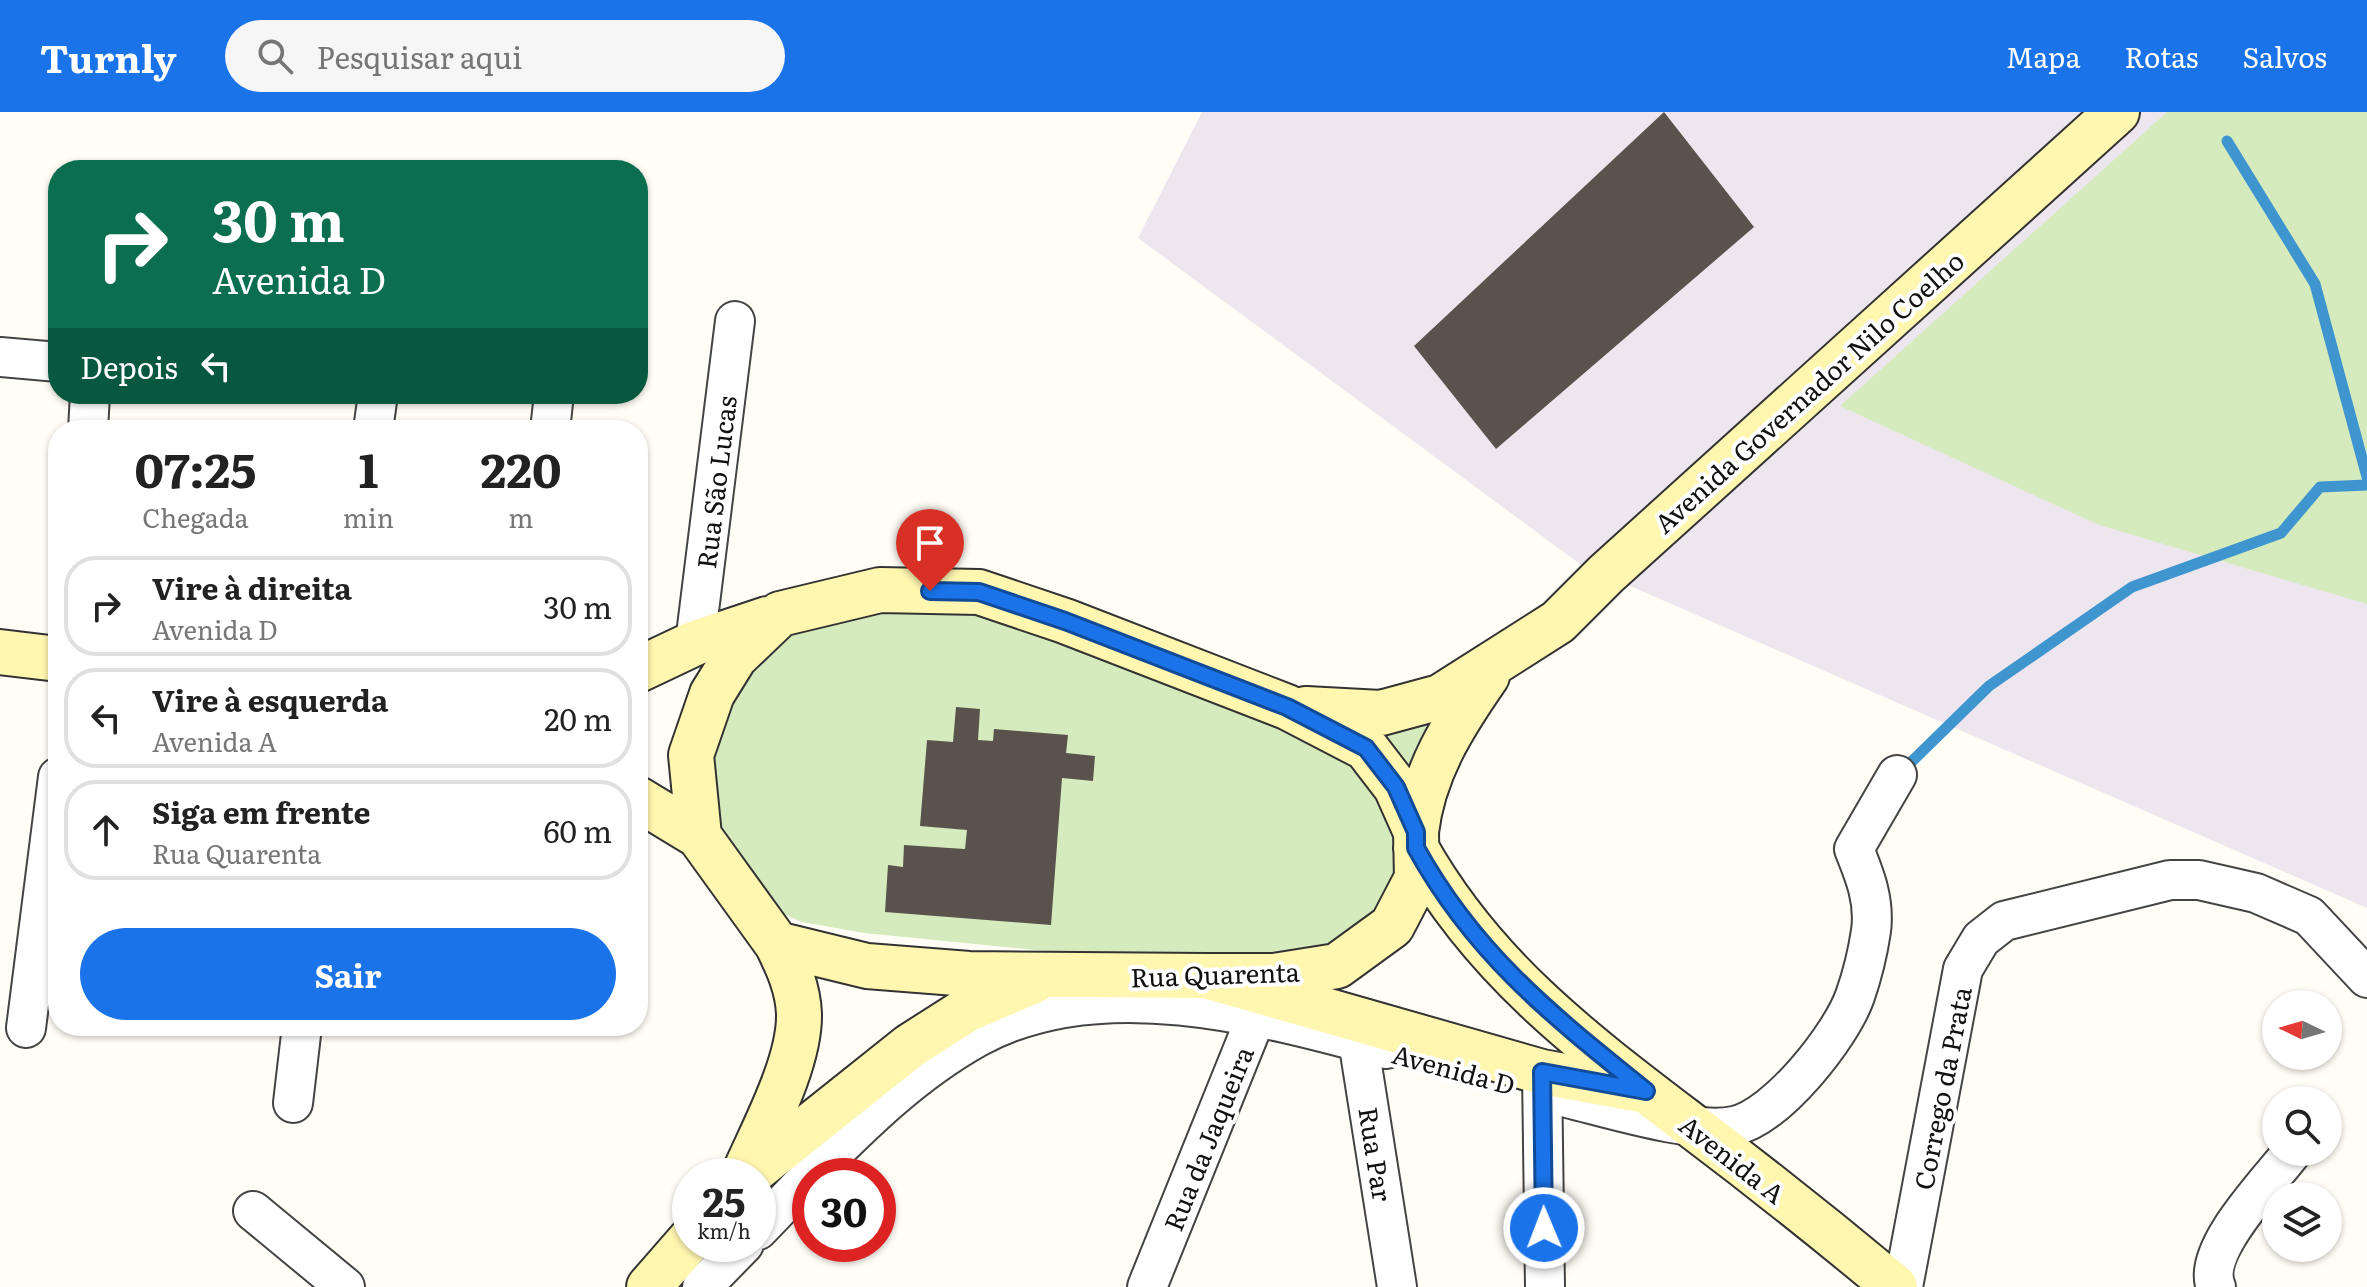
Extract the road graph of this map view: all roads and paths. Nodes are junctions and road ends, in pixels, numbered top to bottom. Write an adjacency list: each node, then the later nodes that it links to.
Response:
1 (2117, 112): 9 (street, Avenida Governador Nilo Coelho)
2 (735, 321): 6 (street, Rua São Lucas)
3 (0, 357): 4 (street)
4 (48, 361)
5 (780, 614): 6 (street, Rua Quarenta); 11 (street, Rua Quarenta); 14 (street)
6 (695, 643): 10 (street, Rua Quarenta)
7 (0, 652): 8 (street)
8 (48, 658)
9 (1495, 664): 11 (street, Avenida Governador Nilo Coelho); 15 (street)
10 (648, 665)
11 (1287, 707): 15 (street, Rua Quarenta)
12 (1897, 775): 28 (street, Avenida D)
13 (648, 805): 14 (street)
14 (699, 836): 17 (street)
15 (1416, 840): 19 (street, Rua Quarenta); 26 (street, Avenida A)
16 (48, 855): 22 (street)
17 (777, 944): 18 (street, Rua Quarenta); 29 (street)
18 (1046, 976): 19 (street, Rua Quarenta); 30 (street)
19 (1206, 976): 21 (street, Avenida D)
20 (2367, 978): 45 (street, Corrego da Prata)
21 (1251, 1002): 23 (street, Avenida D); 31 (street, Avenida D); 41 (street, Rua da Jaqueira)
22 (26, 1028)
23 (1358, 1031): 25 (street, Avenida D); 42 (street, Rua Par)
24 (301, 1036): 27 (street)
25 (1542, 1082): 26 (street, Avenida D); 28 (street, Avenida D); 43 (street)
26 (1646, 1091): 28 (street, Avenida A)
27 (293, 1103)
28 (1693, 1126): 44 (street, Avenida A)
29 (752, 1158)
30 (768, 1158)
31 (828, 1158)
32 (2281, 1166): 46 (street)
33 (792, 1195): 35 (street, Avenida D)
34 (253, 1211): 38 (street)
35 (776, 1211)
36 (672, 1261): 39 (street)
37 (726, 1262): 40 (street)
38 (345, 1287)
39 (649, 1287)
40 (702, 1287)
41 (1147, 1287)
42 (1397, 1287)
43 (1545, 1287)
44 (1895, 1287)
45 (1903, 1287)
46 (2216, 1287)

